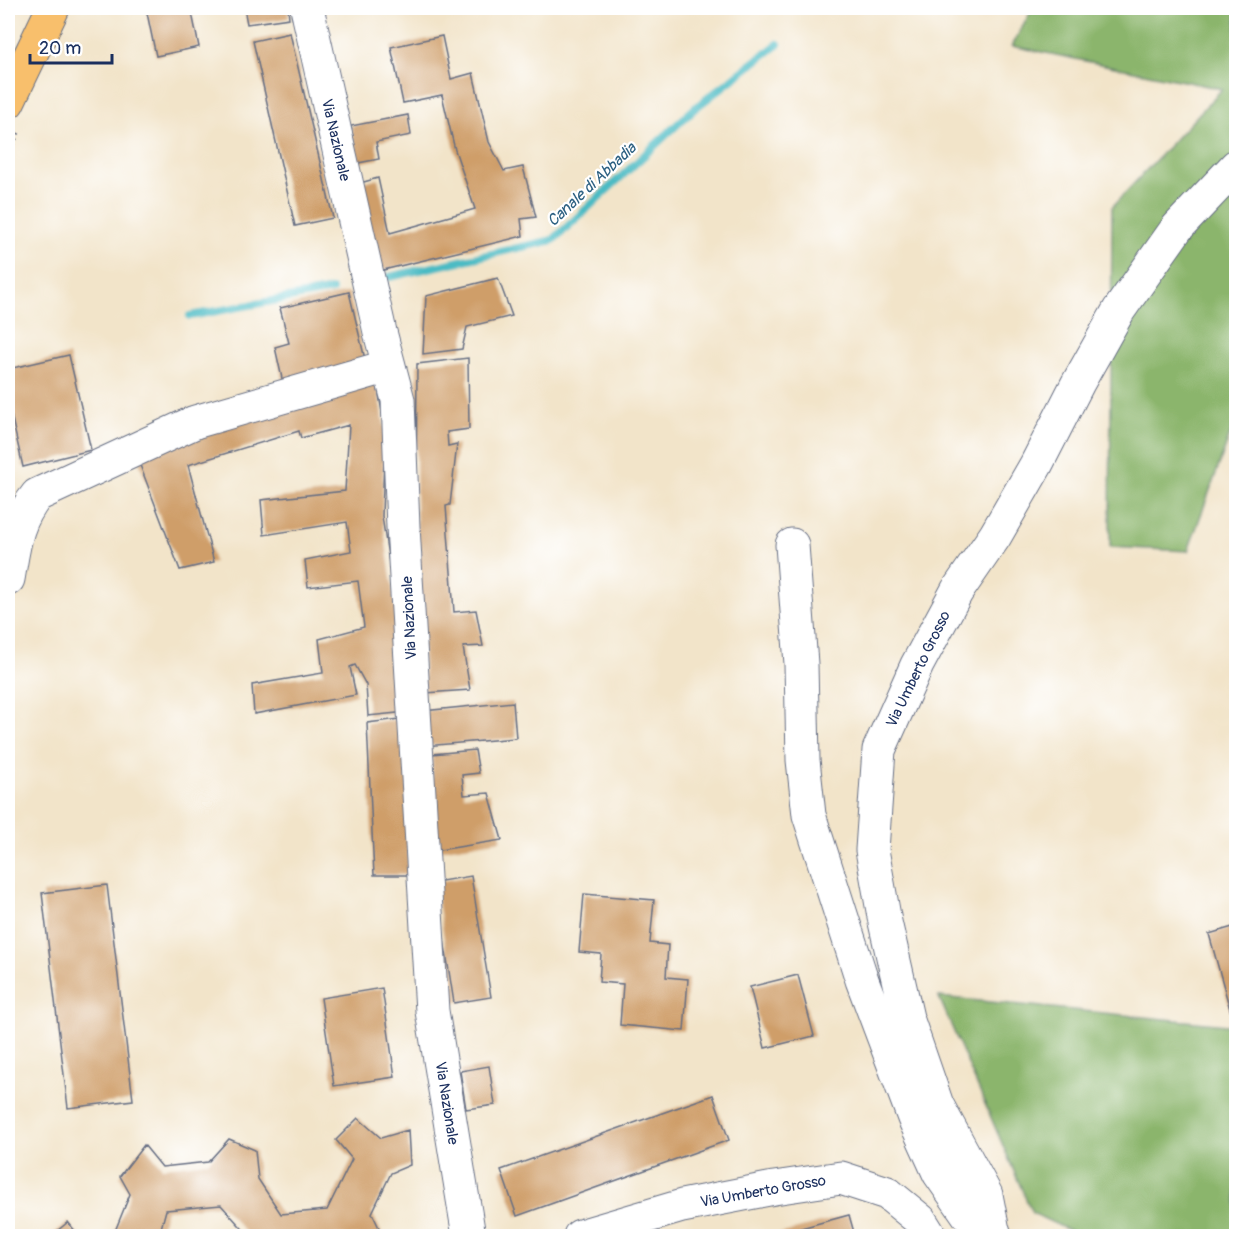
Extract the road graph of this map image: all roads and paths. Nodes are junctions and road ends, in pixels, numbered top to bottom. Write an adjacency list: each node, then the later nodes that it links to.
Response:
1 (53, 8): 3 (main road)
2 (307, 8): 5 (street, Via Nazionale)
3 (8, 102)
4 (1236, 166): 8 (street, Via Umberto Grosso)
5 (389, 366): 7 (street); 9 (street, Via Nazionale)
6 (792, 546): 8 (street)
7 (8, 579)
8 (994, 1234)
9 (469, 1236)
10 (580, 1236): 11 (street, Via Umberto Grosso)
11 (930, 1236)

